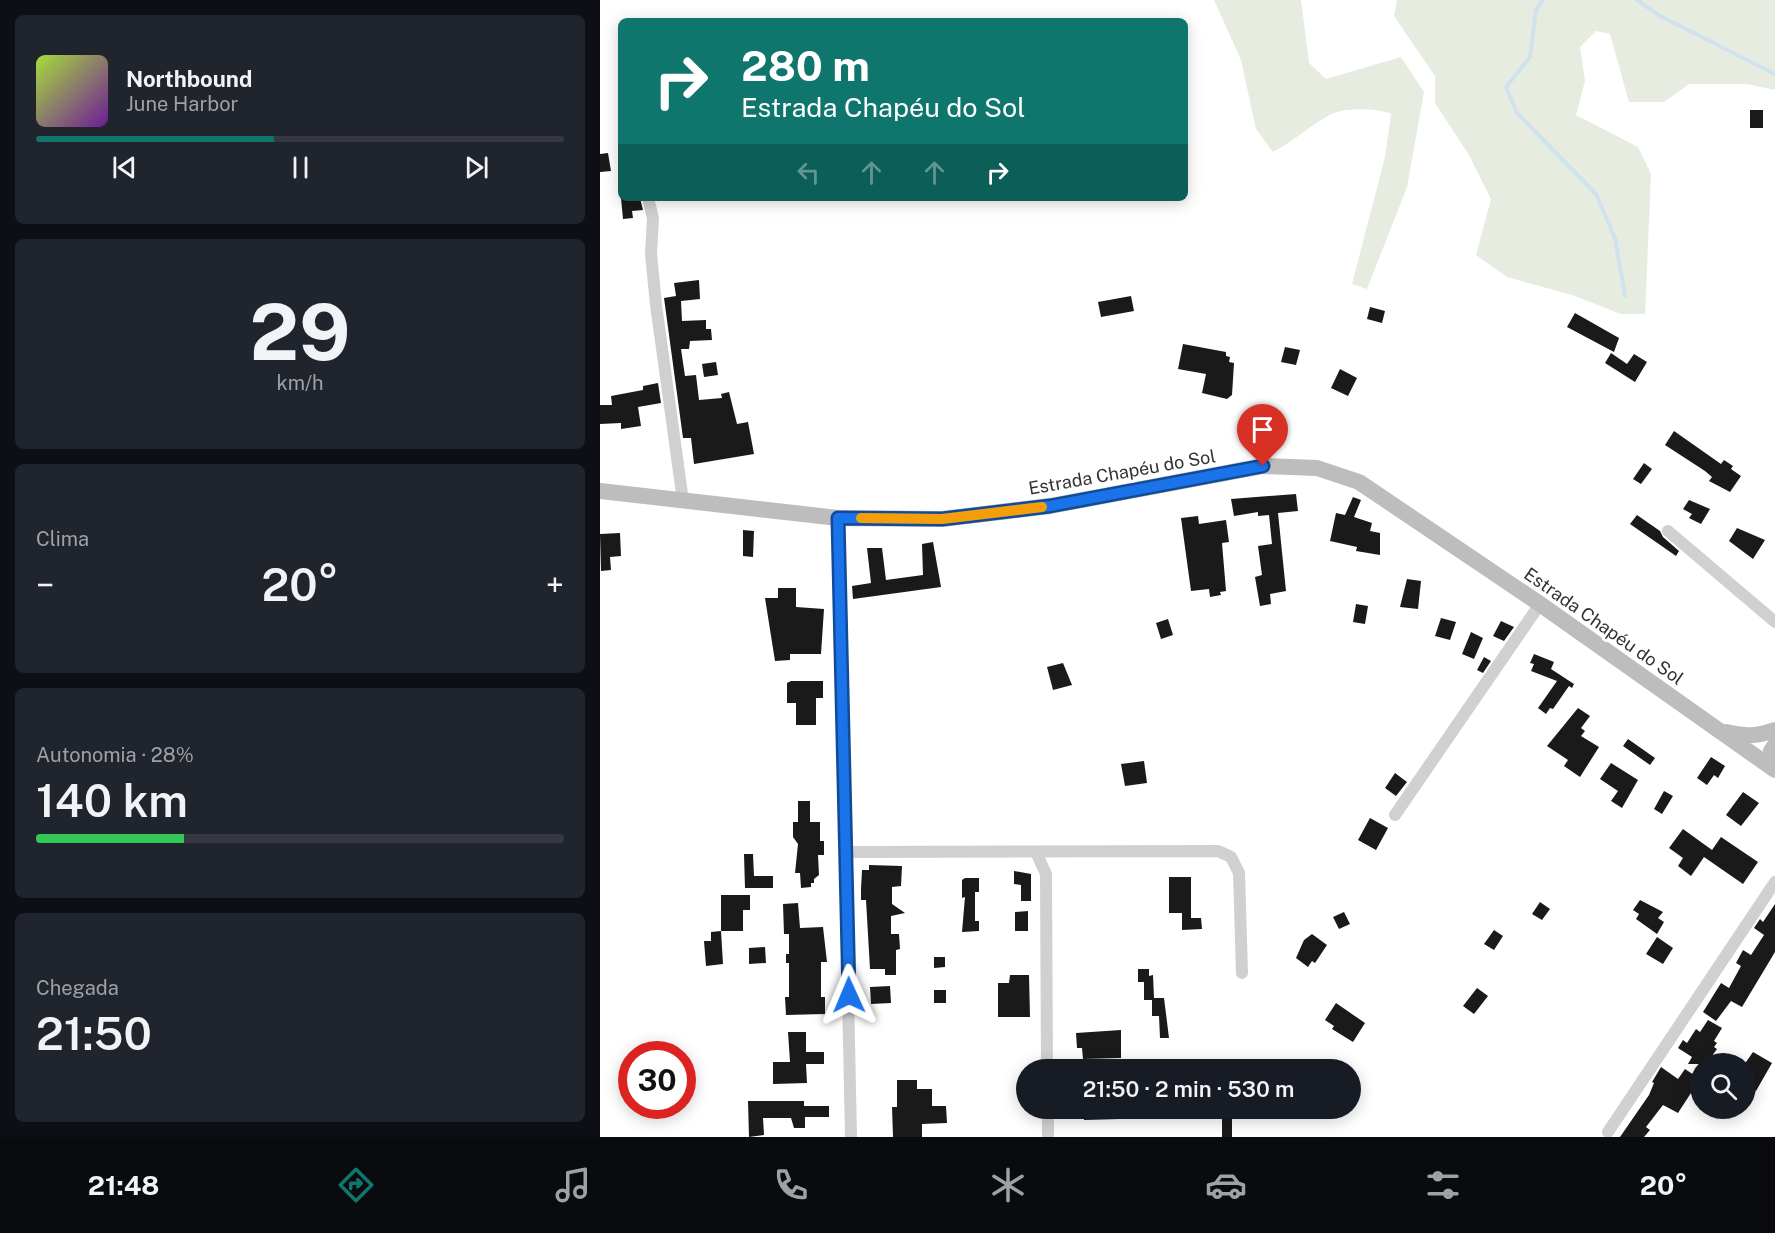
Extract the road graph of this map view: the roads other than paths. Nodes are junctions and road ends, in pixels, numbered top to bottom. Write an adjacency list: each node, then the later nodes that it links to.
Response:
1 (649, 201): 3 (street)
2 (600, 490): 3 (main road, Estrada Chapéu do Sol)
3 (683, 501): 4 (main road, Estrada Chapéu do Sol)
4 (838, 518): 6 (main road, Estrada Chapéu do Sol); 13 (street)
5 (1668, 531): 7 (street)
6 (1540, 604): 9 (main road, Estrada Chapéu do Sol); 12 (street)
7 (1775, 622)
8 (1775, 730): 9 (main road)
9 (1720, 731): 11 (main road, Estrada Chapéu do Sol)
10 (1775, 745): 11 (main road)
11 (1774, 768)
12 (1395, 815)
13 (847, 852): 14 (street); 20 (street)
14 (1036, 852): 16 (street); 17 (street)
15 (1775, 882): 19 (street)
16 (1242, 973)
17 (1047, 1059)
18 (1048, 1119): 21 (street)
19 (1608, 1132)
20 (851, 1137)
21 (1048, 1137)

